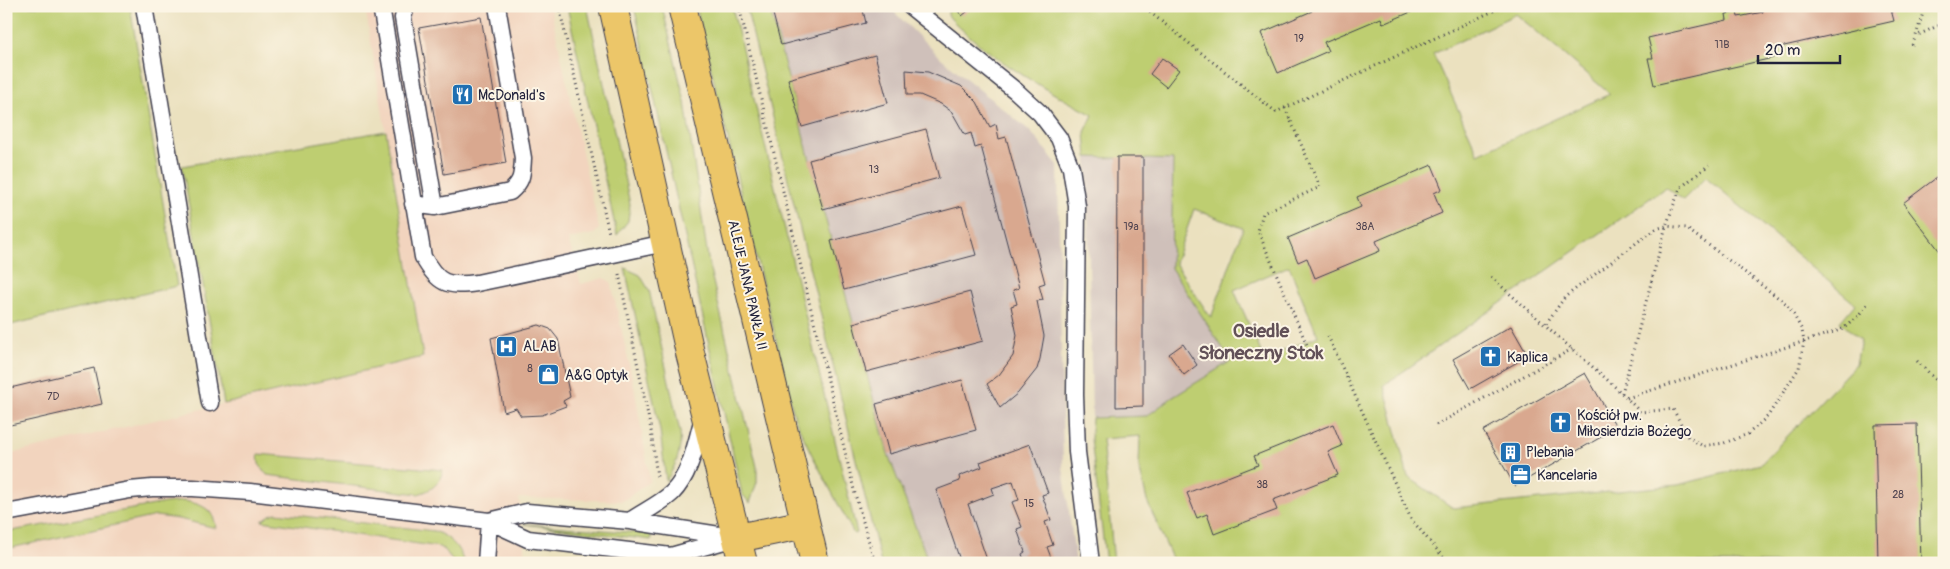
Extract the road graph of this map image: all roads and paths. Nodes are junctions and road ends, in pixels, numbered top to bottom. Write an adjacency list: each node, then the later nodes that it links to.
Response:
1 (144, 6): 37 (lane)
2 (381, 6): 20 (lane)
3 (406, 6): 21 (lane)
4 (497, 6): 21 (lane)
5 (559, 6): 23 (path)
6 (613, 6): 24 (highway)
7 (682, 6): 44 (highway, ALEJE JANA PAWŁA II)
8 (739, 6): 49 (path)
9 (910, 6): 50 (lane)
10 (1142, 6): 18 (path)
11 (1504, 6): 18 (path)
12 (1535, 6): 14 (path)
13 (1925, 6): 16 (path)
14 (1529, 8)
15 (1944, 23): 16 (path)
16 (1916, 36): 17 (path)
17 (1912, 44)
18 (1285, 108): 31 (path)
19 (1709, 165): 22 (path)
20 (413, 204): 21 (lane); 24 (lane)
21 (435, 207)
22 (1666, 226): 28 (path); 30 (path); 35 (path)
23 (611, 238)
24 (665, 243): 38 (highway)
25 (618, 271): 40 (path)
26 (1491, 277): 28 (path)
27 (1868, 303): 30 (path)
28 (1545, 325): 32 (path)
29 (1328, 336): 51 (path)
30 (1804, 342): 36 (path); 36 (path)
31 (1307, 345)
32 (1572, 349): 35 (path); 39 (path)
33 (1917, 361): 34 (path)
34 (1944, 388)
35 (1622, 393): 36 (path)
36 (1627, 398)
37 (210, 403)
38 (705, 410): 43 (lane); 45 (highway)
39 (1436, 425)
40 (657, 482)
41 (6, 512): 42 (lane)
42 (489, 521): 43 (lane); 46 (lane); 47 (lane)
43 (630, 521): 45 (lane)
44 (806, 524): 45 (highway); 48 (highway, ALEJE JANA PAWŁA II)
45 (741, 550): 46 (lane)
46 (678, 559)
47 (486, 563)
48 (815, 563)
49 (875, 563)
50 (1091, 563)
51 (1448, 563)

